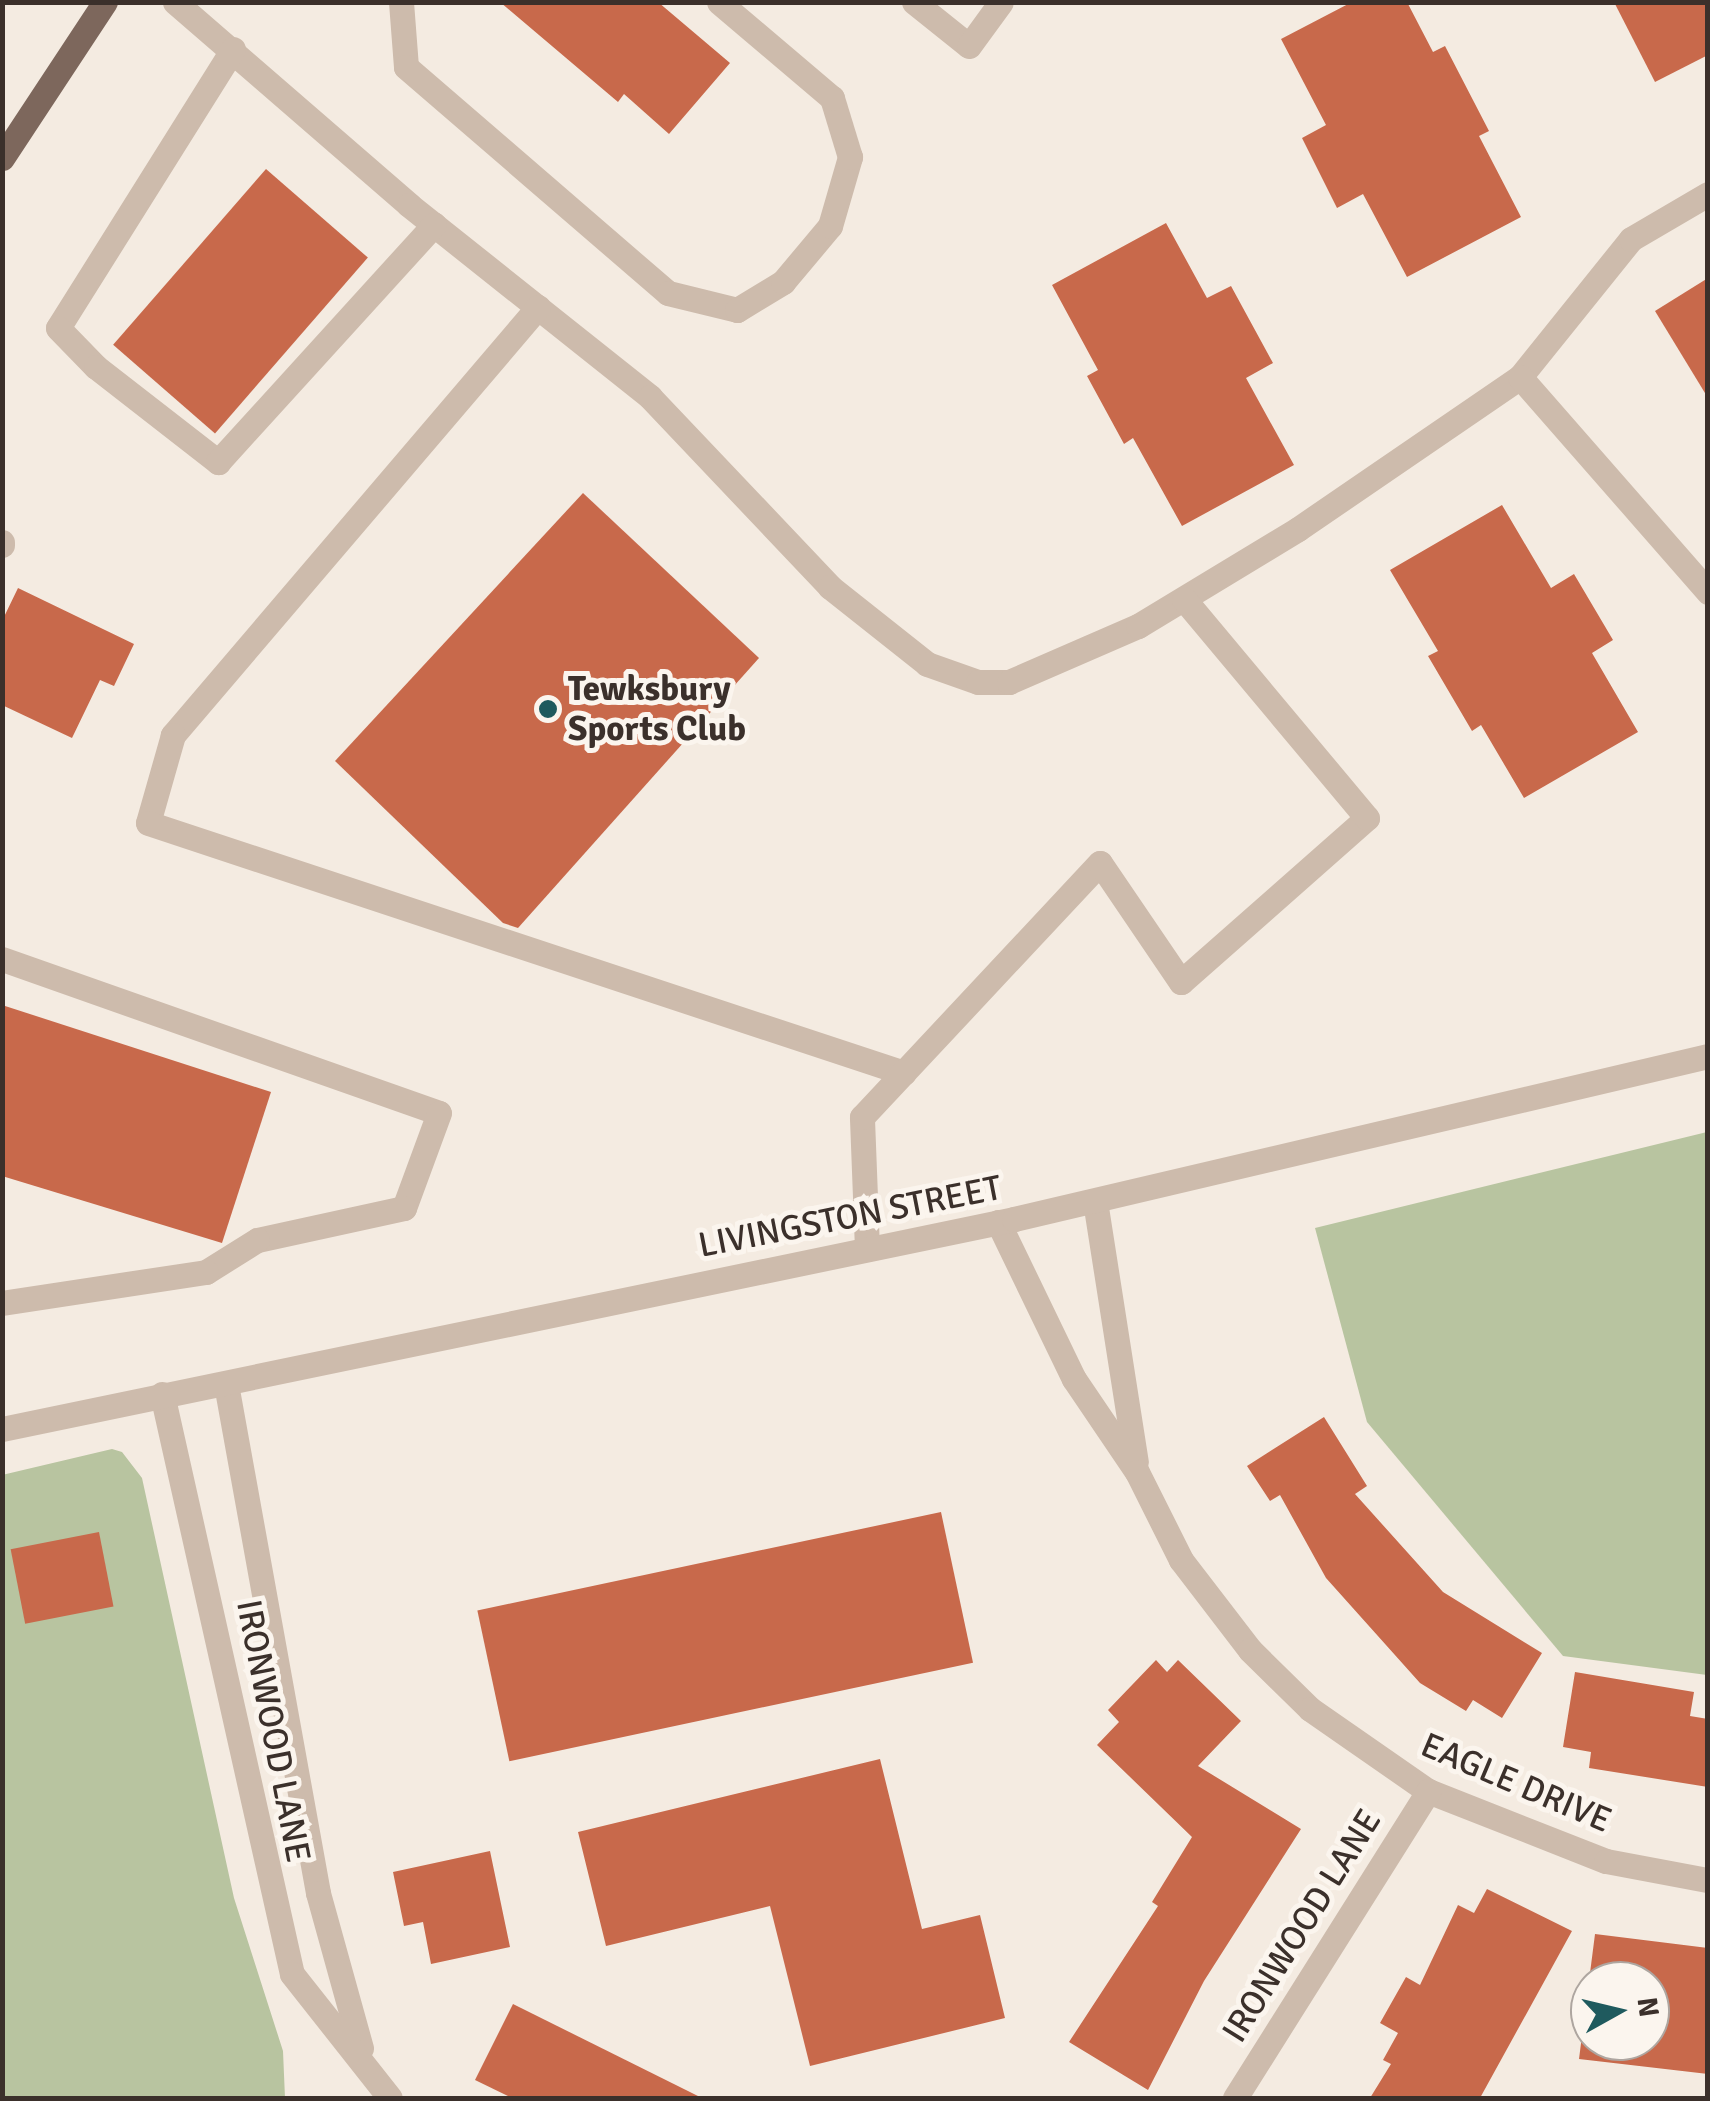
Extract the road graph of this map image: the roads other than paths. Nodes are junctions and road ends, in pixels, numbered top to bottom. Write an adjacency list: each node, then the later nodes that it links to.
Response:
1 (105, 2): 8 (main road)
2 (176, 2): 7 (street)
3 (718, 2): 6 (street)
4 (914, 2): 5 (street)
5 (1001, 2)
6 (399, 3)
7 (234, 49): 10 (street); 10 (street)
8 (2, 158)
9 (1708, 194): 12 (street)
10 (434, 224): 11 (street)
11 (538, 308): 14 (street); 17 (street)
12 (1520, 377): 13 (street); 14 (street)
13 (1708, 592)
14 (1184, 599): 17 (street)
15 (2, 959): 21 (street)
16 (1708, 1056): 18 (street, LIVINGSTON STREET)
17 (904, 1072): 20 (street)
18 (1095, 1202): 19 (street, LIVINGSTON STREET); 25 (street, EAGLE DRIVE)
19 (998, 1222): 20 (street, LIVINGSTON STREET); 25 (street, EAGLE DRIVE)
20 (868, 1249): 22 (street, LIVINGSTON STREET)
21 (2, 1303)
22 (226, 1384): 23 (street, LIVINGSTON STREET); 28 (street, IRONWOOD LANE)
23 (162, 1394): 24 (street, LIVINGSTON STREET); 28 (street, IRONWOOD LANE)
24 (2, 1429)
25 (1137, 1472): 26 (street, EAGLE DRIVE)
26 (1428, 1791): 27 (street, EAGLE DRIVE); 30 (street, IRONWOOD LANE)
27 (1708, 1880)
28 (364, 2058): 29 (street, IRONWOOD LANE)
29 (390, 2098)
30 (1236, 2098)

